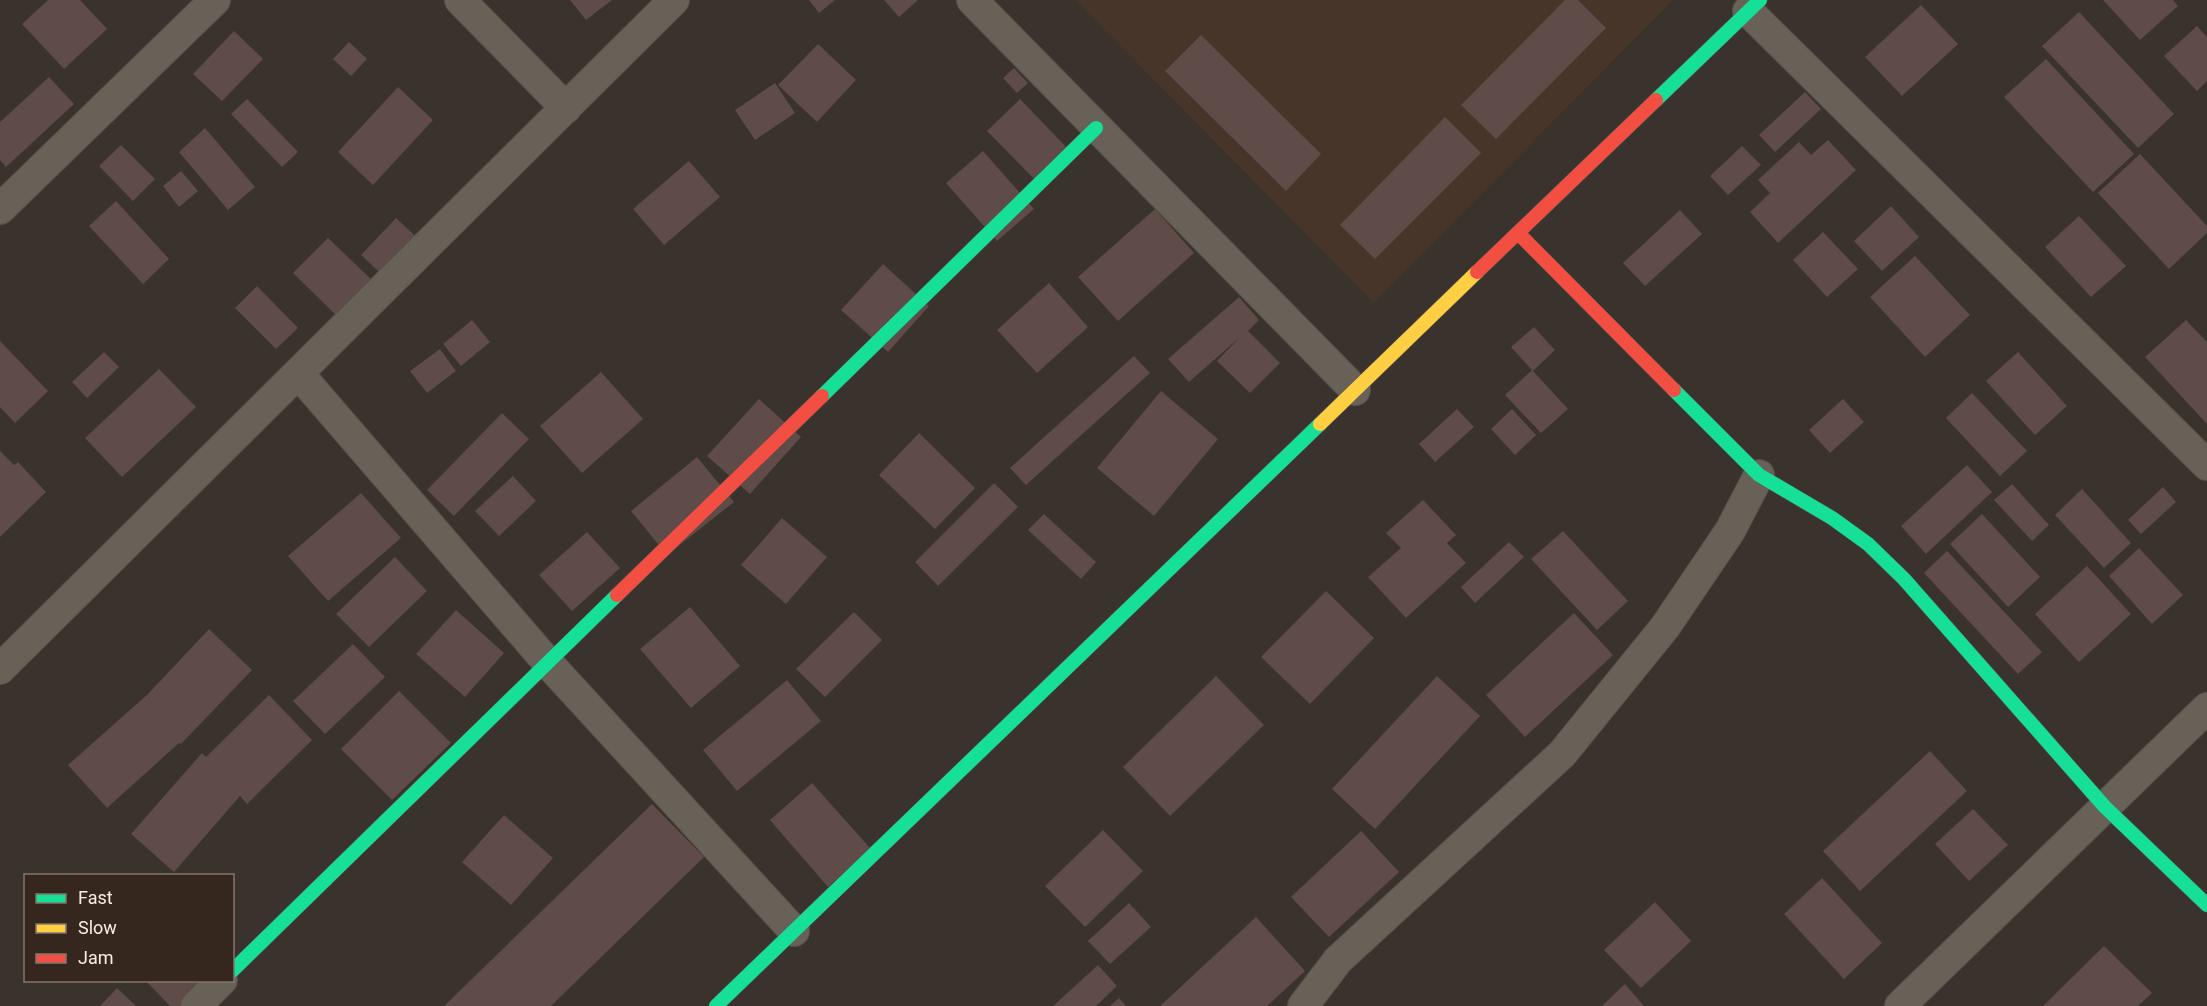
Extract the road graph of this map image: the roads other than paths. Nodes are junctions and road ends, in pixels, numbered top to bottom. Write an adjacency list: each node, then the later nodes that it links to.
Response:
1 (215, 0): 8 (street)
2 (460, 0): 6 (street)
3 (674, 0): 6 (street)
4 (972, 0): 7 (street)
5 (1754, 6): 9 (street); 12 (street)
6 (567, 108): 10 (street)
7 (1096, 128): 11 (street); 14 (street)
8 (0, 209)
9 (1518, 233): 11 (street); 13 (street)
10 (298, 373): 14 (street); 15 (street)
11 (1354, 390): 19 (street)
12 (2207, 465)
13 (1759, 475): 17 (street); 24 (street)
14 (548, 663): 19 (street); 20 (street)
15 (0, 669)
16 (2207, 708): 17 (street)
17 (2105, 807): 18 (street); 25 (street)
18 (2207, 905)
19 (794, 931): 23 (street)
20 (234, 969)
21 (221, 982): 22 (street)
22 (196, 1006)
23 (716, 1006)
24 (1303, 1006)
25 (1900, 1006)

